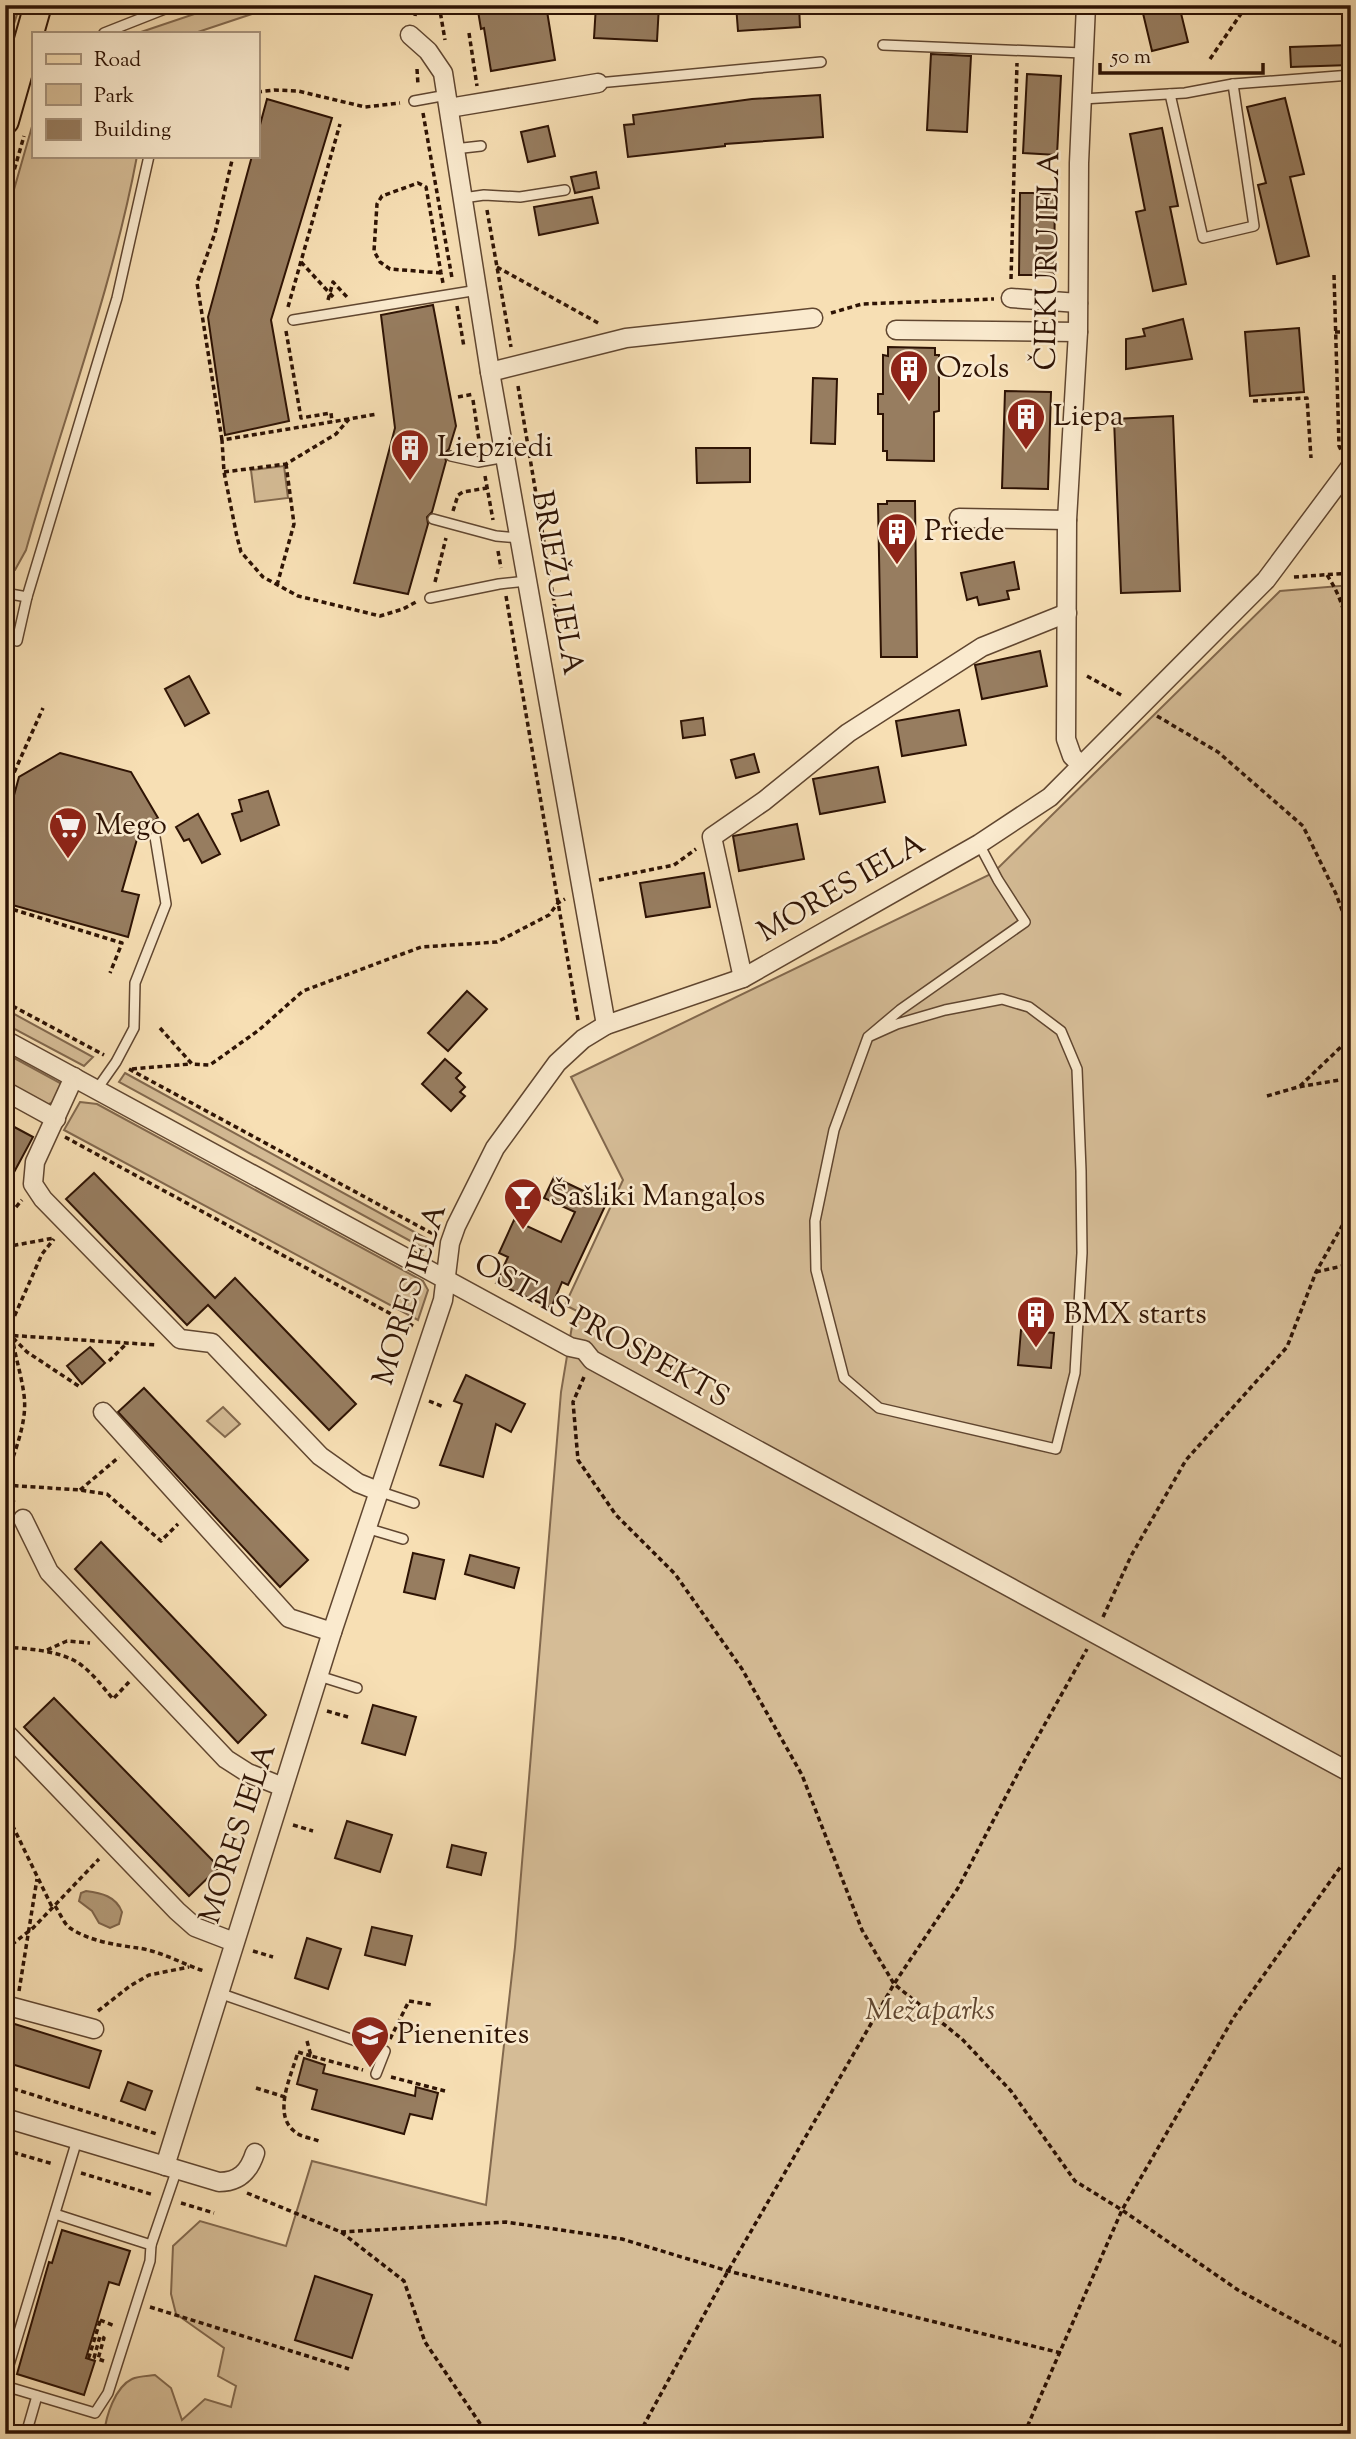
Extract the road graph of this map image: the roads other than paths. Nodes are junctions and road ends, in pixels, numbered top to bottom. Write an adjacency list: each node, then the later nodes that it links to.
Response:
1 (38, 5): 12 (main road)
2 (175, 5): 4 (lane)
3 (1086, 5): 7 (street, ČIEKURU IELA)
4 (107, 32)
5 (410, 36): 17 (street, BRIEŽU IELA)
6 (883, 45): 7 (lane)
7 (1083, 53): 15 (street, ČIEKURU IELA)
8 (821, 62): 11 (lane)
9 (32, 64): 12 (lane)
10 (1351, 75): 13 (lane)
11 (598, 83): 17 (street)
12 (17, 84): 18 (main road)
13 (1233, 84): 14 (lane); 14 (lane)
14 (1170, 94): 15 (lane)
15 (1082, 99): 26 (street, ČIEKURU IELA)
16 (414, 101): 17 (lane)
17 (448, 102): 20 (street, BRIEŽU IELA)
18 (16, 125)
19 (481, 145): 20 (lane)
20 (454, 149): 23 (street, BRIEŽU IELA)
21 (149, 158): 41 (lane)
22 (565, 190): 23 (lane)
23 (463, 198): 24 (street, BRIEŽU IELA)
24 (478, 290): 28 (lane); 31 (street, BRIEŽU IELA)
25 (1011, 298): 26 (street)
26 (1078, 303): 30 (street, ČIEKURU IELA)
27 (813, 318): 31 (street)
28 (289, 321)
29 (895, 330): 30 (street)
30 (1078, 332): 37 (street, ČIEKURU IELA)
31 (490, 372): 33 (street, BRIEŽU IELA)
32 (451, 456): 33 (lane)
33 (506, 457): 38 (street, BRIEŽU IELA)
34 (1348, 460): 45 (street, MORES IELA)
35 (959, 518): 37 (street)
36 (433, 519): 38 (lane)
37 (1067, 520): 43 (street, ČIEKURU IELA)
38 (520, 538): 39 (street, BRIEŽU IELA)
39 (527, 581): 42 (lane); 49 (street, BRIEŽU IELA)
40 (5, 593): 41 (lane)
41 (27, 597): 44 (lane)
42 (430, 598)
43 (1066, 613): 45 (street, ČIEKURU IELA); 48 (street)
44 (17, 641)
45 (1081, 765): 47 (street, MORES IELA)
46 (155, 837): 53 (lane)
47 (979, 844): 48 (street, MORES IELA); 50 (lane)
48 (743, 978): 49 (street, MORES IELA)
49 (606, 1025): 56 (street, MORES IELA)
50 (867, 1037): 50 (lane)
51 (5, 1040): 52 (street, OSTAS PROSPEKTS)
52 (74, 1077): 53 (street, OSTAS PROSPEKTS); 55 (street)
53 (97, 1089): 56 (street, OSTAS PROSPEKTS)
54 (5, 1091): 55 (street)
55 (53, 1124): 58 (street)
56 (444, 1279): 58 (street, MORES IELA); 67 (street, OSTAS PROSPEKTS)
57 (103, 1412): 63 (street)
58 (378, 1491): 59 (lane); 61 (street, MORES IELA)
59 (414, 1503)
60 (23, 1519): 68 (street)
61 (366, 1528): 62 (lane); 63 (street, MORES IELA)
62 (403, 1539)
63 (332, 1632): 64 (street, MORES IELA)
64 (319, 1676): 65 (lane); 68 (street, MORES IELA)
65 (357, 1688)
66 (5, 1732): 69 (street)
67 (1351, 1773)
68 (283, 1787): 69 (street, MORES IELA)
69 (234, 1942): 70 (street, MORES IELA)
70 (219, 1993): 73 (lane); 77 (street, MORES IELA)
71 (11, 2006): 72 (street)
72 (90, 2028)
73 (376, 2074)
74 (5, 2118): 75 (street)
75 (77, 2140): 77 (street); 78 (lane)
76 (255, 2153): 77 (street)
77 (171, 2168): 79 (lane)
78 (55, 2214): 79 (lane); 80 (lane)
79 (151, 2245): 82 (lane)
80 (5, 2378)
81 (5, 2386): 82 (lane)
82 (37, 2396): 83 (lane)
83 (26, 2434)

